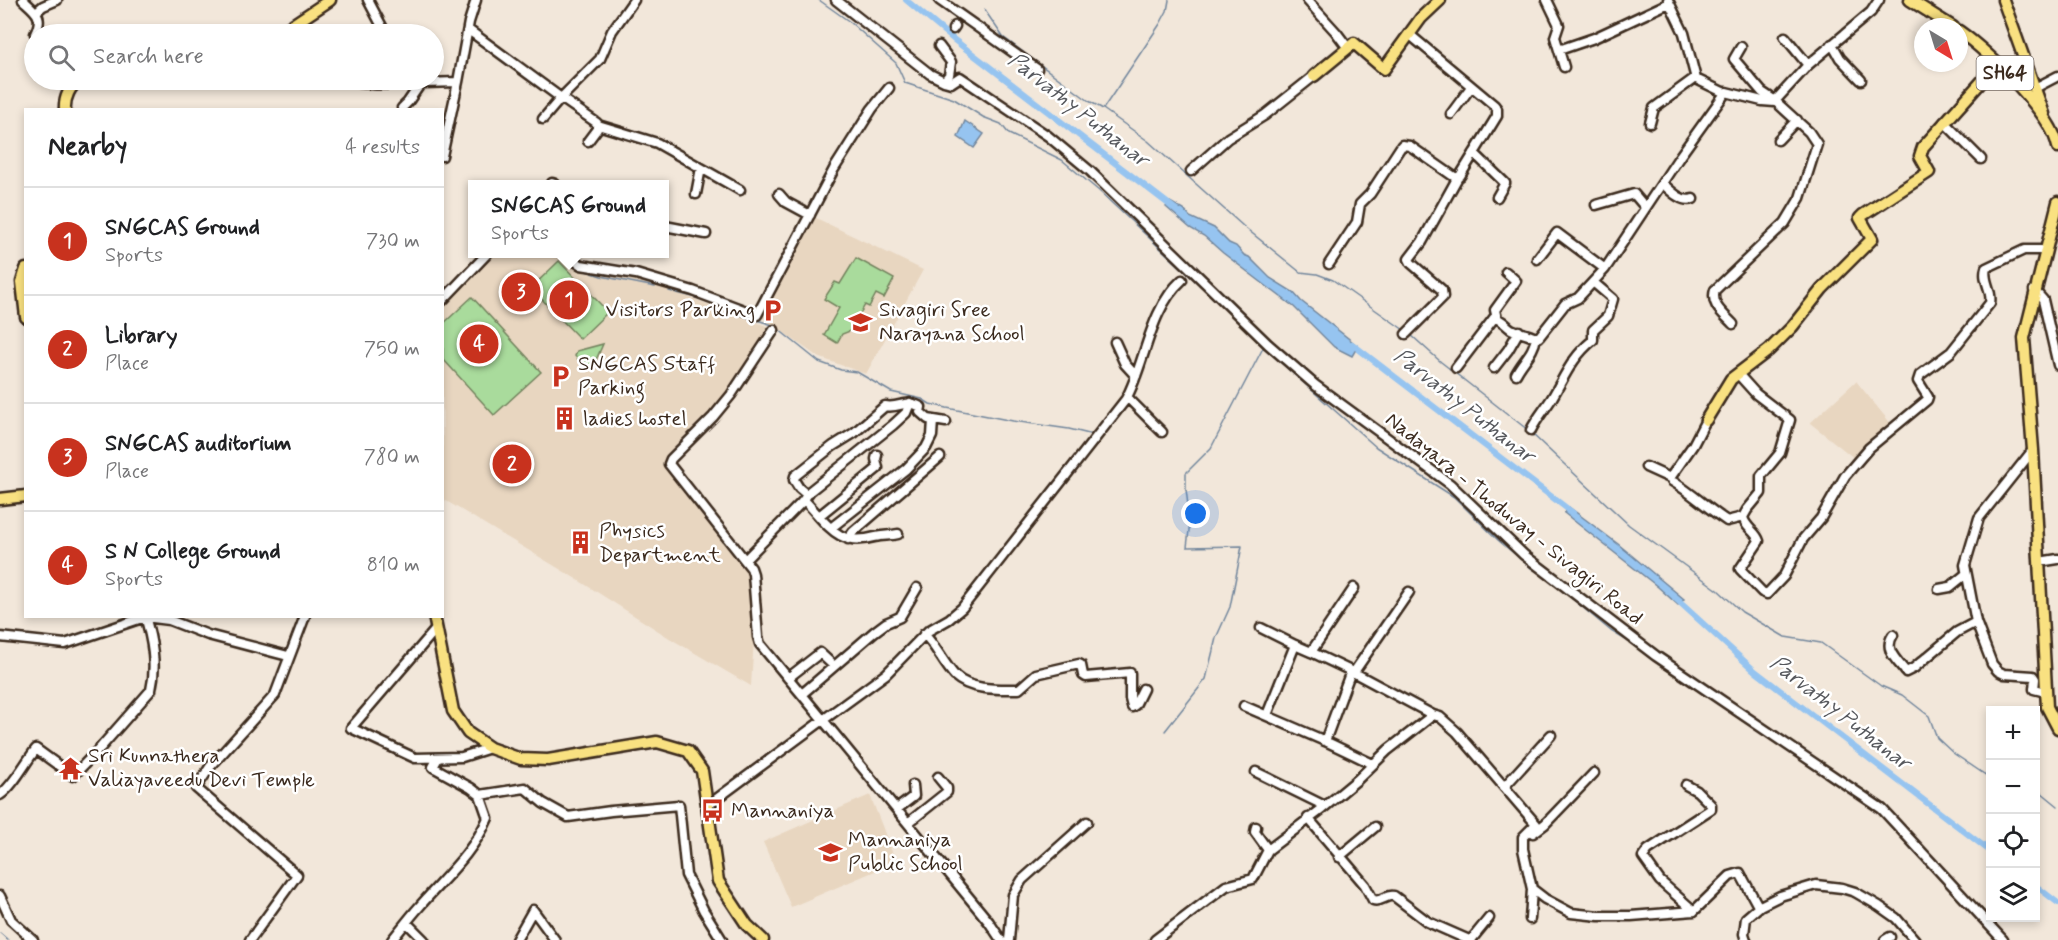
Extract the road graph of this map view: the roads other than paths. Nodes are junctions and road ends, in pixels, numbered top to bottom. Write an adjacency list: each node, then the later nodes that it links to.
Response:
1 (23, 0): 16 (street)
2 (57, 0): 16 (street)
3 (330, 0): 19 (main road)
4 (368, 0): 20 (street)
5 (476, 0): 40 (street)
6 (634, 0): 47 (street)
7 (836, 0): 38 (street, Nadayara - Thoduvay - Sivagiri Road)
8 (939, 0): 33 (street)
9 (1306, 0): 28 (street)
10 (1440, 0): 22 (main road)
11 (1547, 0): 29 (street)
12 (1879, 0): 25 (street)
13 (1910, 0): 17 (main road)
14 (2003, 0): 43 (main road)
15 (1669, 2): 29 (street); 36 (street)
16 (36, 12): 18 (street)
17 (1939, 18)
18 (39, 24)
19 (294, 24)
20 (381, 24)
21 (470, 31): 47 (street)
22 (1409, 34): 28 (main road); 41 (street)
23 (1785, 37): 30 (street)
24 (1968, 38): 32 (main road, SH64)
25 (1832, 44): 30 (street); 37 (street)
26 (939, 46): 38 (street)
27 (1741, 47): 48 (street)
28 (1348, 48): 34 (main road)
29 (1559, 50): 31 (street)
30 (1808, 65): 48 (street)
31 (1564, 67)
32 (2000, 67): 54 (main road, SH64); 55 (main road)
33 (1037, 69)
34 (1314, 76): 65 (street)
35 (2058, 76): 43 (street)
36 (1695, 78): 46 (street); 56 (street)
37 (1861, 80)
38 (944, 81): 204 (street, Nadayara - Thoduvay - Sivagiri Road)
39 (444, 82): 40 (street)
40 (458, 82): 61 (street)
41 (1471, 87): 51 (street); 62 (street)
42 (889, 88): 76 (street)
43 (2035, 88): 54 (main road)
44 (70, 90): 49 (main road)
45 (414, 90): 50 (street)
46 (1725, 93): 48 (street); 67 (street)
47 (561, 98): 52 (street); 57 (street)
48 (1775, 101): 53 (street)
49 (65, 108)
50 (402, 108)
51 (1451, 114)
52 (543, 119)
53 (1797, 120): 58 (street); 93 (street)
54 (2046, 120): 60 (main road, SH64)
55 (1944, 122): 63 (street); 103 (main road)
56 (1650, 123)
57 (598, 125): 59 (street); 64 (street)
58 (1778, 140)
59 (588, 141)
60 (2058, 143)
61 (444, 147)
62 (1474, 153): 66 (street); 71 (street)
63 (1981, 159)
64 (701, 168): 68 (street); 69 (street)
65 (1191, 171)
66 (1458, 177): 83 (street); 96 (street)
67 (1662, 183): 72 (street); 75 (street)
68 (740, 190)
69 (696, 194)
70 (779, 194): 76 (street)
71 (1497, 197)
72 (1693, 200)
73 (2058, 201): 79 (main road)
74 (1596, 205): 75 (street)
75 (1645, 207): 84 (street)
76 (810, 215): 81 (street)
77 (669, 227): 78 (street)
78 (706, 234)
79 (2045, 250): 89 (main road); 121 (street)
80 (483, 258): 90 (street)
81 (570, 258)
82 (1537, 259): 84 (street)
83 (1329, 264)
84 (1605, 269): 88 (street)
85 (1506, 272): 92 (street)
86 (24, 276): 91 (main road)
87 (1182, 280): 104 (street)
88 (1593, 282): 97 (street); 110 (street)
89 (2034, 290): 99 (street); 112 (main road)
90 (444, 299)
91 (24, 300)
92 (1497, 319): 95 (street); 100 (street)
93 (1733, 324)
94 (774, 330): 126 (street)
95 (1520, 331): 97 (street); 101 (street)
96 (1406, 334)
97 (1536, 337): 102 (street)
98 (1115, 342): 104 (street)
99 (2058, 364)
100 (1456, 368)
101 (1494, 368)
102 (1516, 374)
103 (1737, 374): 108 (main road); 121 (street)
104 (1136, 376): 105 (street)
105 (1127, 397): 111 (street); 141 (street)
106 (910, 403): 107 (street); 118 (street); 118 (street)
107 (933, 420): 109 (street); 122 (street)
108 (1706, 420): 116 (street)
109 (946, 422)
110 (1531, 430)
111 (1161, 432)
112 (2033, 450): 127 (main road); 128 (street)
113 (877, 455): 120 (street)
114 (940, 458): 124 (street)
115 (1646, 467): 116 (street)
116 (1670, 478): 121 (street)
117 (24, 496): 119 (main road)
118 (804, 498): 120 (street); 126 (street)
119 (0, 499)
120 (819, 516): 122 (street)
121 (1743, 517)
122 (831, 528): 124 (street)
123 (898, 534): 124 (street)
124 (848, 539)
125 (2058, 559): 127 (street)
126 (745, 560): 149 (street)
127 (2039, 562): 151 (main road)
128 (1966, 574): 131 (street); 138 (street)
129 (917, 588): 147 (street)
130 (1354, 588): 145 (street)
131 (1939, 589)
132 (1409, 592): 148 (street)
133 (142, 618): 143 (street)
134 (145, 618): 169 (street)
135 (153, 618): 146 (street)
136 (304, 618): 146 (street)
137 (434, 618): 140 (main road)
138 (1976, 622): 142 (street); 151 (street)
139 (1261, 628): 144 (street)
140 (436, 629): 160 (main road); 161 (street)
141 (924, 634): 150 (street); 156 (street)
142 (1893, 635)
143 (0, 637)
144 (1295, 645): 145 (street); 154 (street)
145 (1311, 652): 148 (street)
146 (288, 656): 191 (street)
147 (834, 666): 149 (street); 152 (street)
148 (1352, 671): 155 (street); 159 (street)
149 (788, 678): 152 (street)
150 (1143, 689)
151 (2046, 692): 157 (main road)
152 (802, 694): 156 (street)
153 (1244, 706): 154 (street)
154 (1267, 715): 159 (street)
155 (1433, 715): 162 (street); 168 (street)
156 (823, 720): 171 (street); 173 (street)
157 (2058, 728)
158 (1551, 735): 168 (street)
159 (1325, 741): 162 (street)
160 (490, 748): 161 (street); 171 (main road)
161 (438, 758): 170 (street)
162 (1373, 764): 172 (street)
163 (1256, 772): 172 (street)
164 (1594, 773): 179 (street)
165 (938, 777): 176 (street)
166 (913, 785): 173 (street)
167 (1686, 785): 185 (street)
168 (1504, 787): 179 (street)
169 (0, 795)
170 (480, 795): 188 (street); 196 (street)
171 (707, 806): 197 (main road)
172 (1325, 806): 174 (street)
173 (897, 809): 176 (street)
174 (1308, 818): 180 (street); 181 (street)
175 (1087, 822): 199 (street)
176 (908, 823): 198 (street)
177 (1256, 827): 180 (street)
178 (1375, 827): 181 (street)
179 (1523, 840): 182 (street)
180 (1268, 850): 200 (street)
181 (1339, 857): 189 (street)
182 (1532, 889): 185 (street); 187 (street)
183 (0, 896): 190 (street)
184 (1760, 906): 185 (street); 202 (street); 203 (street)
185 (1694, 910)
186 (1489, 918): 201 (street)
187 (1530, 919)
188 (407, 922): 192 (street); 193 (street)
189 (1454, 938): 201 (street)
190 (33, 940)
191 (250, 940)
192 (392, 940)
193 (424, 940)
194 (516, 940): 195 (street)
195 (555, 940)
196 (722, 940)
197 (763, 940)
198 (1001, 940)
199 (1009, 940)
200 (1155, 940)
201 (1470, 940)
202 (1746, 940)
203 (1915, 940)
204 (2003, 940)

